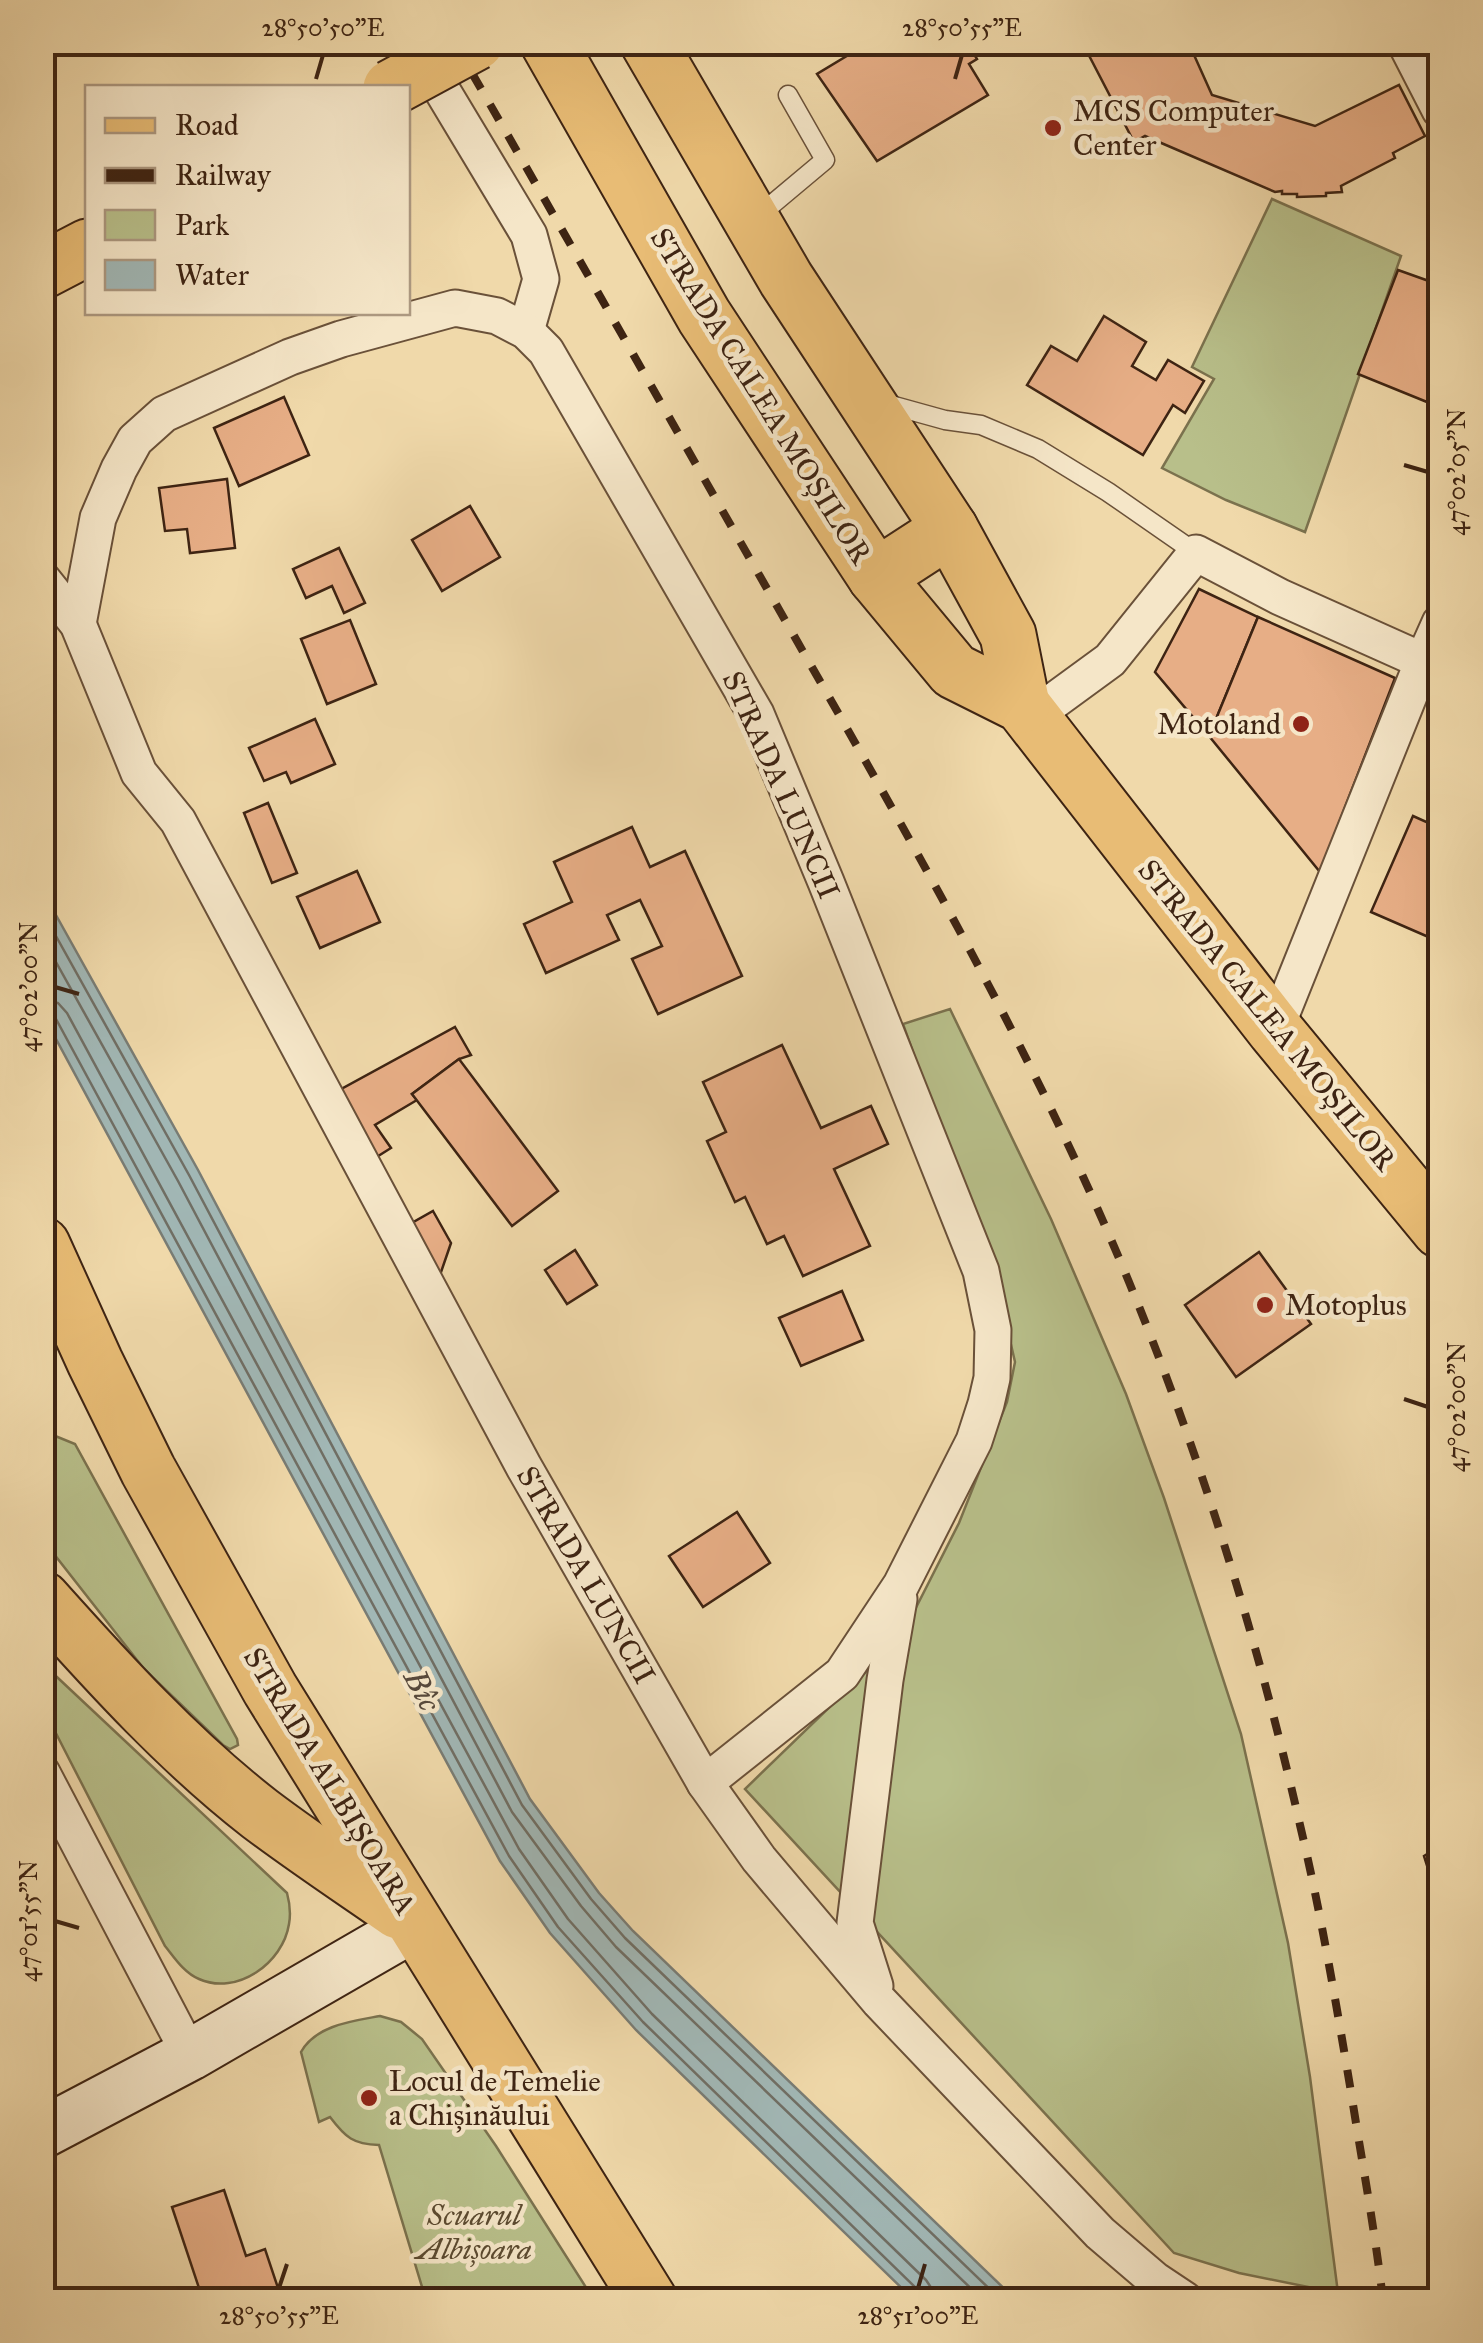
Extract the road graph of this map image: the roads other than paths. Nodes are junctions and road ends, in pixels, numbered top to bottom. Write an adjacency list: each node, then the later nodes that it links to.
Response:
1 (414, 42): 12 (street)
2 (476, 42): 6 (main road, bridge)
3 (548, 42): 16 (main road, STRADA CALEA MOȘILOR)
4 (648, 42): 9 (main road, STRADA CALEA MOȘILOR)
5 (1405, 42): 8 (street)
6 (396, 85)
7 (788, 95): 9 (lane)
8 (1440, 110)
9 (752, 221): 13 (main road, STRADA CALEA MOȘILOR)
10 (85, 249): 11 (main road)
11 (42, 271)
12 (526, 331): 18 (street, STRADA LUNCII); 25 (street, STRADA LUNCII)
13 (864, 397): 14 (main road, STRADA CALEA MOȘILOR); 15 (lane)
14 (950, 529): 16 (main road); 21 (main road, STRADA CALEA MOȘILOR)
15 (1196, 553): 20 (street); 21 (street)
16 (876, 577): 21 (main road, STRADA CALEA MOȘILOR)
17 (42, 578): 18 (street, STRADA LUNCII)
18 (78, 624): 28 (street, STRADA LUNCII)
19 (1440, 624): 20 (street)
20 (1432, 663): 22 (street)
21 (1027, 711): 22 (main road, STRADA CALEA MOȘILOR)
22 (1275, 1030): 23 (main road, STRADA CALEA MOȘILOR)
23 (1440, 1230)
24 (43, 1248): 29 (main road, STRADA ALBIȘOARA)
25 (901, 1586): 28 (street, STRADA LUNCII); 30 (street)
26 (42, 1599): 29 (main road)
27 (42, 1773): 31 (street)
28 (705, 1783): 30 (street, STRADA LUNCII)
29 (417, 1924): 31 (main road); 33 (main road, STRADA ALBIȘOARA)
30 (879, 2001): 34 (street, STRADA LUNCII)
31 (190, 2056): 32 (main road)
32 (42, 2133)
33 (649, 2300)
34 (1185, 2300)

